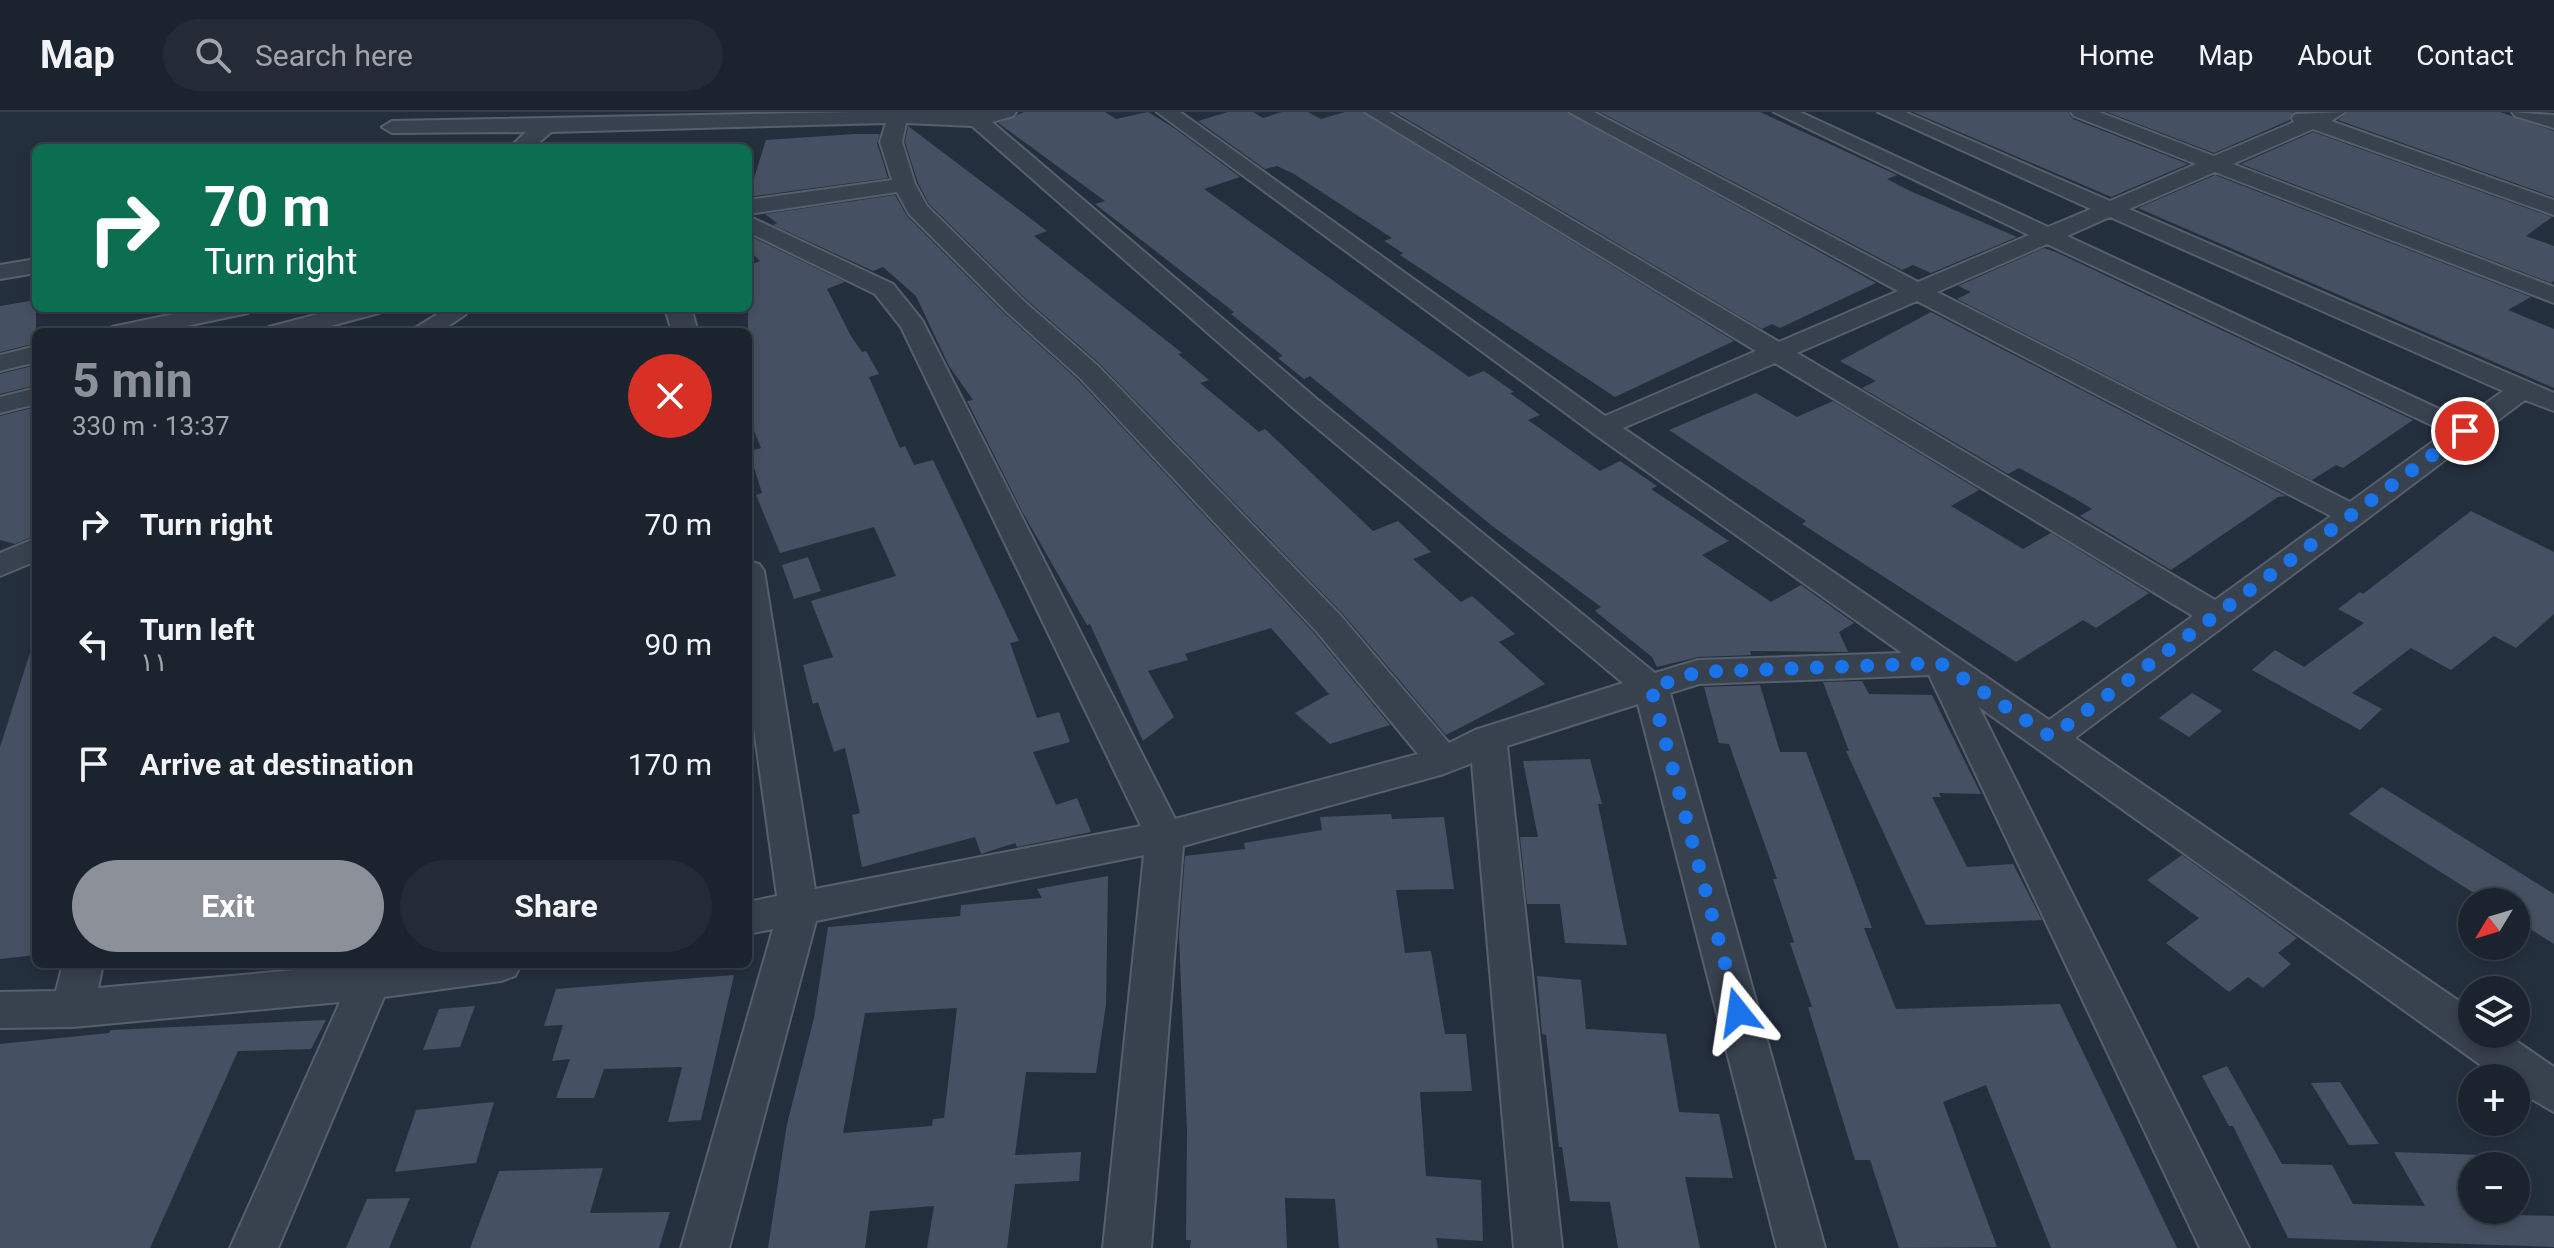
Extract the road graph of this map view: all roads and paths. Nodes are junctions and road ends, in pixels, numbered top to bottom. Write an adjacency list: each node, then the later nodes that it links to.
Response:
1 (376, 112): 17 (street)
2 (1006, 112): 13 (street)
3 (1167, 112): 44 (street)
4 (1375, 112): 37 (street)
5 (1579, 112): 29 (street)
6 (1784, 112): 26 (street)
7 (1888, 112): 24 (street)
8 (2081, 112): 20 (street)
9 (2284, 112): 14 (street)
10 (2335, 112): 14 (street)
11 (2522, 112): 15 (street)
12 (898, 117): 13 (street); 16 (street); 21 (street)
13 (977, 120): 52 (street)
14 (2312, 122): 20 (street); 23 (street)
15 (2554, 122)
16 (546, 126): 17 (street); 19 (street)
17 (392, 127): 18 (street)
18 (459, 144)
19 (525, 144)
20 (2214, 164): 24 (street); 30 (street)
21 (904, 184): 22 (street); 55 (street)
22 (752, 206)
23 (2554, 208)
24 (2109, 210): 26 (street); 40 (street)
25 (752, 225): 56 (street)
26 (2047, 236): 29 (street); 45 (street)
27 (32, 267): 28 (street)
28 (0, 272)
29 (1918, 292): 37 (street); 46 (street)
30 (2554, 296)
31 (219, 312): 34 (street)
32 (355, 312): 35 (street)
33 (453, 318): 36 (street)
34 (141, 328)
35 (293, 328)
36 (431, 328)
37 (1777, 353): 44 (street); 50 (street)
38 (32, 355): 39 (street)
39 (0, 363)
40 (2523, 389): 42 (street); 45 (street)
41 (32, 397): 43 (street)
42 (2554, 403)
43 (0, 405)
44 (1603, 427): 51 (street)
45 (2465, 431): 46 (street)
46 (2352, 515): 50 (street)
47 (32, 550): 48 (street)
48 (0, 566)
49 (752, 598): 57 (street)
50 (2216, 615): 53 (street)
51 (1940, 663): 52 (street); 53 (street); 72 (street)
52 (1651, 688): 54 (street); 71 (street)
53 (2051, 737): 64 (street)
54 (1488, 739): 55 (street); 70 (street)
55 (1444, 761): 56 (street)
56 (1165, 836): 57 (street); 69 (street)
57 (799, 909): 58 (street); 68 (street)
58 (752, 917)
59 (82, 968): 62 (street)
60 (444, 969): 61 (street)
61 (370, 979): 62 (street); 67 (street)
62 (73, 1009): 63 (street)
63 (0, 1010)
64 (2458, 1024)
65 (2490, 1048): 66 (street)
66 (2546, 1092)
67 (254, 1248)
68 (705, 1248)
69 (1127, 1248)
70 (1538, 1248)
71 (1801, 1248)
72 (2225, 1248)

